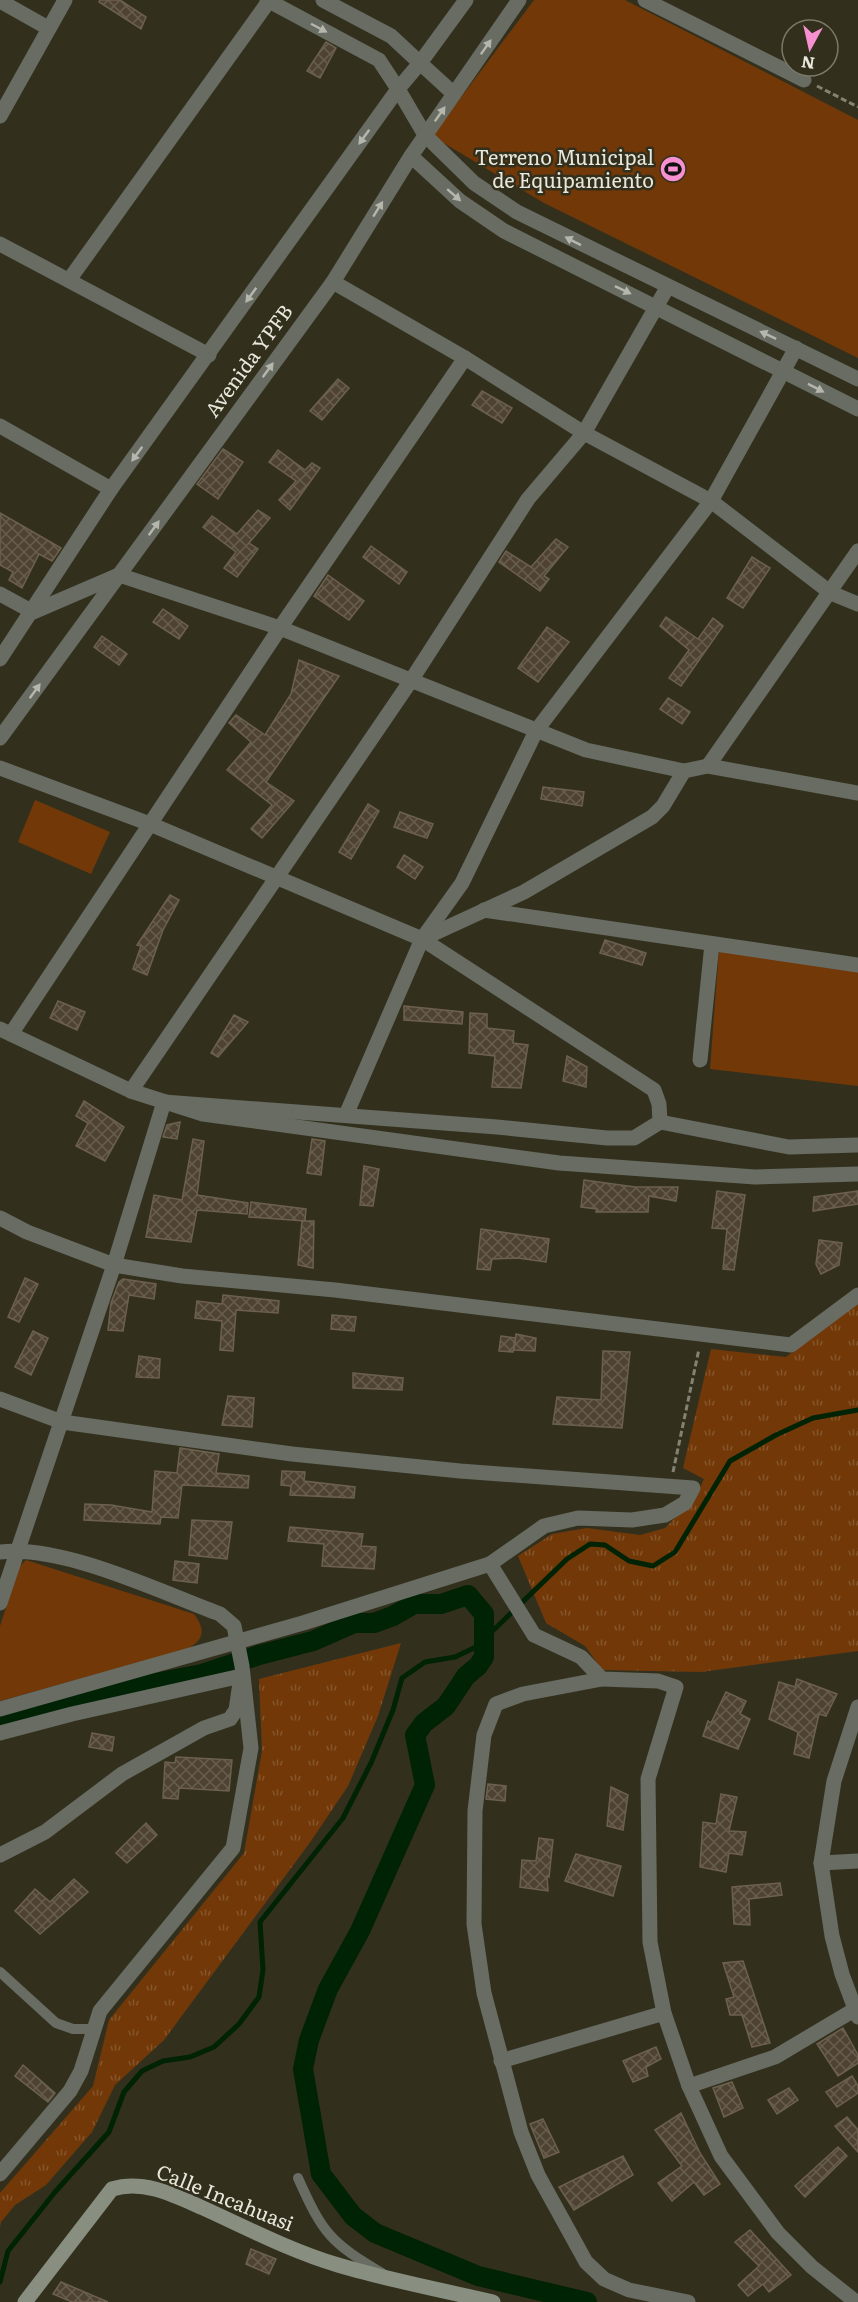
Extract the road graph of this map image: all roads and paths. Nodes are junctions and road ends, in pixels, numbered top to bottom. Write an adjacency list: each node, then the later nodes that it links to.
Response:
1 (65, 0): 8 (street)
2 (268, 0): 11 (street, one-way to 11); 18 (street)
3 (323, 0): 9 (street)
4 (466, 0): 9 (street, Avenida YPFB)
5 (519, 0): 12 (street, Avenida YPFB, one-way to 5)
6 (645, 0): 10 (street)
7 (0, 1): 8 (street)
8 (48, 28): 14 (street)
9 (420, 63): 11 (street, Avenida YPFB); 12 (street)
10 (804, 80): 13 (path)
11 (398, 89): 15 (street); 23 (street, Avenida YPFB, one-way to 23)
12 (454, 94): 15 (street, Avenida YPFB, one-way to 12)
13 (858, 107)
14 (0, 116)
15 (425, 135): 16 (street, Avenida YPFB); 20 (street, one-way to 15)
16 (411, 156): 19 (street, Avenida YPFB, one-way to 16); 21 (street, one-way to 21)
17 (0, 244): 18 (street)
18 (69, 280): 23 (street)
19 (333, 282): 24 (street); 33 (street, Avenida YPFB, one-way to 19)
20 (667, 288): 21 (street); 22 (street, one-way to 20)
21 (656, 307): 25 (street); 29 (street)
22 (796, 348): 25 (street); 26 (street)
23 (209, 355): 30 (street, Avenida YPFB, one-way to 30)
24 (465, 358): 29 (street); 38 (street)
25 (782, 370): 27 (street, one-way to 27); 31 (street)
26 (858, 379)
27 (858, 409)
28 (0, 426): 30 (street)
29 (584, 433): 31 (street); 40 (street)
30 (111, 489): 37 (street, Avenida YPFB)
31 (711, 501): 34 (street); 41 (street)
32 (858, 551): 34 (street)
33 (119, 575): 37 (street); 38 (street); 42 (street, Avenida YPFB, one-way to 33)
34 (831, 593): 36 (street); 43 (street)
35 (0, 594): 37 (street)
36 (858, 604)
37 (33, 612): 39 (street, Avenida YPFB)
38 (280, 628): 40 (street); 47 (street)
39 (0, 659)
40 (412, 679): 41 (street); 48 (street)
41 (536, 731): 45 (street); 50 (street)
42 (0, 738)
43 (708, 766): 45 (street); 46 (street)
44 (0, 768): 47 (street)
45 (684, 771): 49 (street)
46 (858, 793)
47 (150, 825): 48 (street); 53 (street)
48 (277, 876): 50 (street); 55 (street)
49 (483, 910): 50 (street); 51 (street)
50 (422, 939): 57 (street); 58 (street)
51 (712, 944): 52 (street); 54 (street)
52 (858, 965)
53 (5, 1032): 55 (street)
54 (700, 1060)
55 (131, 1091): 56 (street)
56 (164, 1102): 57 (street); 60 (street); 62 (street)
57 (346, 1115): 58 (street)
58 (660, 1122): 59 (street)
59 (858, 1144)
60 (858, 1174)
61 (0, 1218): 62 (street)
62 (114, 1265): 64 (street); 66 (street)
63 (858, 1295): 64 (street)
64 (702, 1335): 67 (path)
65 (0, 1399): 66 (street)
66 (62, 1422): 67 (street); 68 (street)
67 (671, 1486): 70 (street)
68 (17, 1550): 69 (street); 71 (street); 72 (street)
69 (0, 1552)
70 (490, 1564): 72 (street); 73 (street)
71 (0, 1603)
72 (240, 1659): 75 (street); 76 (street); 77 (street); 83 (street)
73 (602, 1679): 81 (street); 84 (street)
74 (858, 1707): 79 (street)
75 (0, 1709)
76 (0, 1734)
77 (0, 1855)
78 (858, 1861): 79 (street)
79 (821, 1863): 82 (street)
80 (0, 1972): 83 (lane)
81 (663, 2013): 84 (street); 85 (street)
82 (856, 2013): 85 (street)
83 (92, 2029): 86 (street)
84 (501, 2061): 91 (street)
85 (689, 2086): 92 (street)
86 (0, 2174)
87 (298, 2178): 88 (lane)
88 (390, 2278): 89 (main road, Calle Incahuasi); 90 (main road, Calle Incahuasi)
89 (25, 2302)
90 (493, 2302)
91 (688, 2302)
92 (856, 2302)

